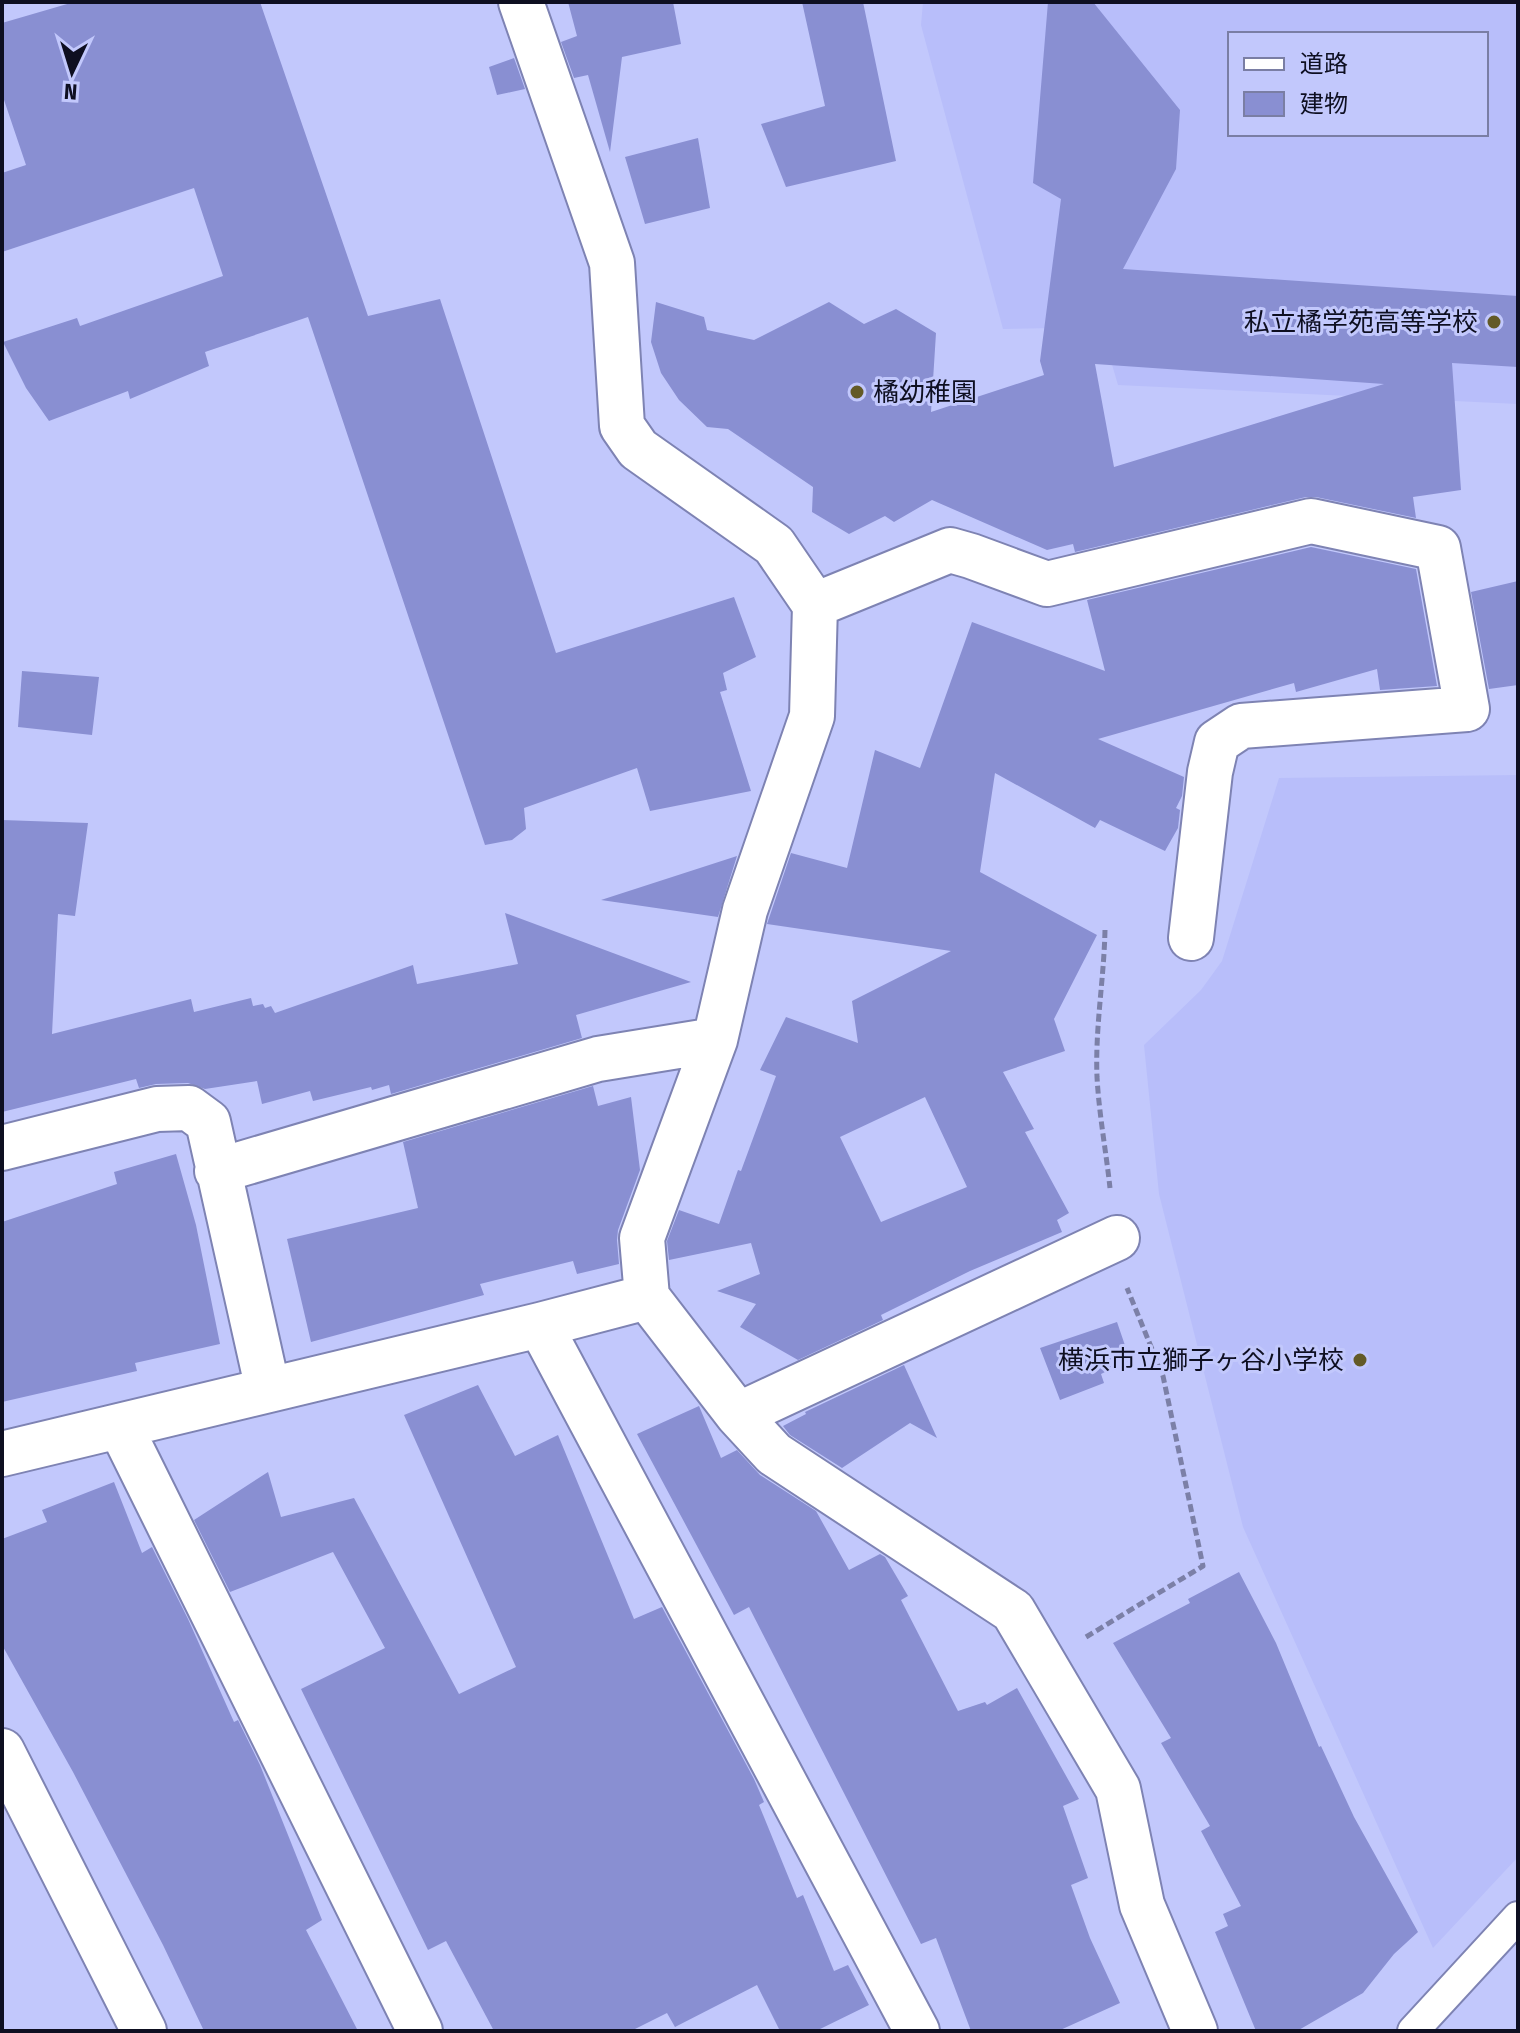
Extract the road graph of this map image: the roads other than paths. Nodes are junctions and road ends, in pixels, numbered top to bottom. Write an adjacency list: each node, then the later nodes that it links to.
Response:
1 (521, 2): 2 (street)
2 (815, 605): 3 (street); 4 (street)
3 (1191, 938)
4 (715, 1040): 6 (street); 8 (street)
5 (2, 1148): 6 (street)
6 (217, 1171): 10 (street)
7 (1117, 1238): 11 (street)
8 (647, 1297): 9 (street); 11 (street)
9 (540, 1325): 10 (street); 18 (street)
10 (268, 1390): 12 (street)
11 (738, 1415): 19 (street)
12 (120, 1426): 13 (street); 17 (street)
13 (2, 1454)
14 (2, 1751): 16 (street)
15 (1518, 1917): 20 (lane)
16 (144, 2031)
17 (420, 2031)
18 (917, 2031)
19 (1195, 2031)
20 (1413, 2031)

